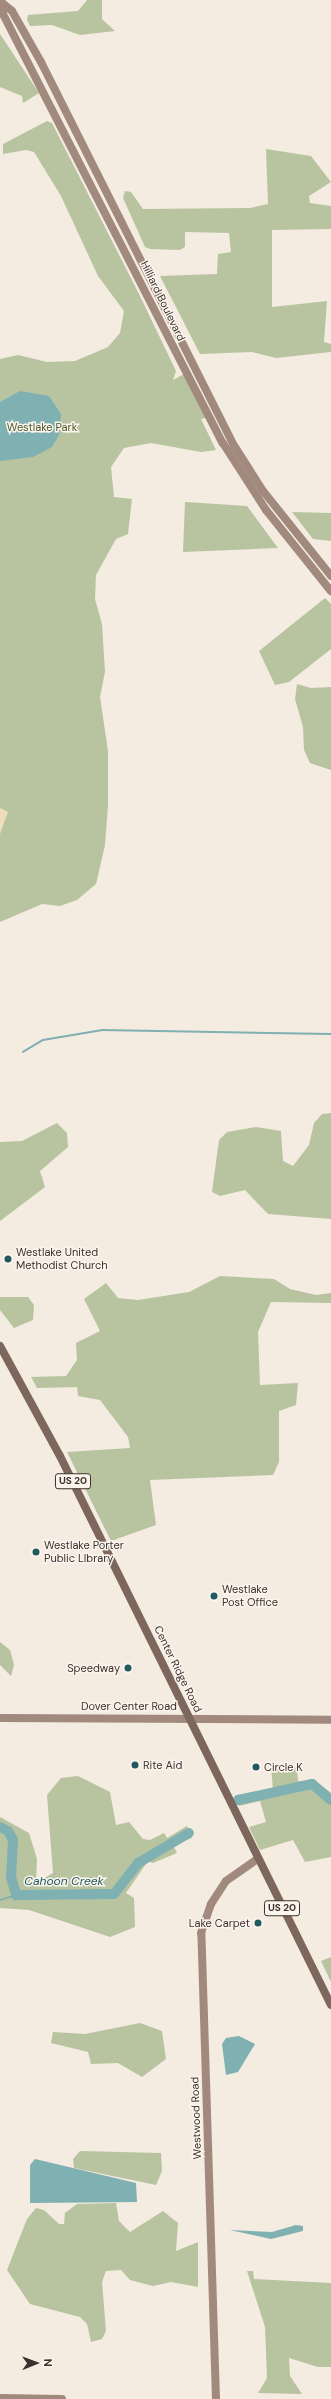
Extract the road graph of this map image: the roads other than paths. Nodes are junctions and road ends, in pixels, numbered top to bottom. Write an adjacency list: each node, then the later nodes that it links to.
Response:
1 (2, 2): 2 (main road, Hilliard Boulevard); 3 (main road, Hilliard Boulevard)
2 (331, 576)
3 (331, 591)
4 (0, 1346): 5 (main road, Center Ridge Road / US 20)
5 (189, 1717): 6 (main road, Dover Center Road); 7 (main road, Dover Center Road); 8 (main road, Center Ridge Road / US 20)
6 (0, 1718)
7 (331, 1720)
8 (258, 1859): 9 (main road, Center Ridge Road / US 20); 12 (main road, Westwood Road)
9 (331, 2005)
10 (0, 2398): 11 (main road)
11 (62, 2399)
12 (216, 2399)

